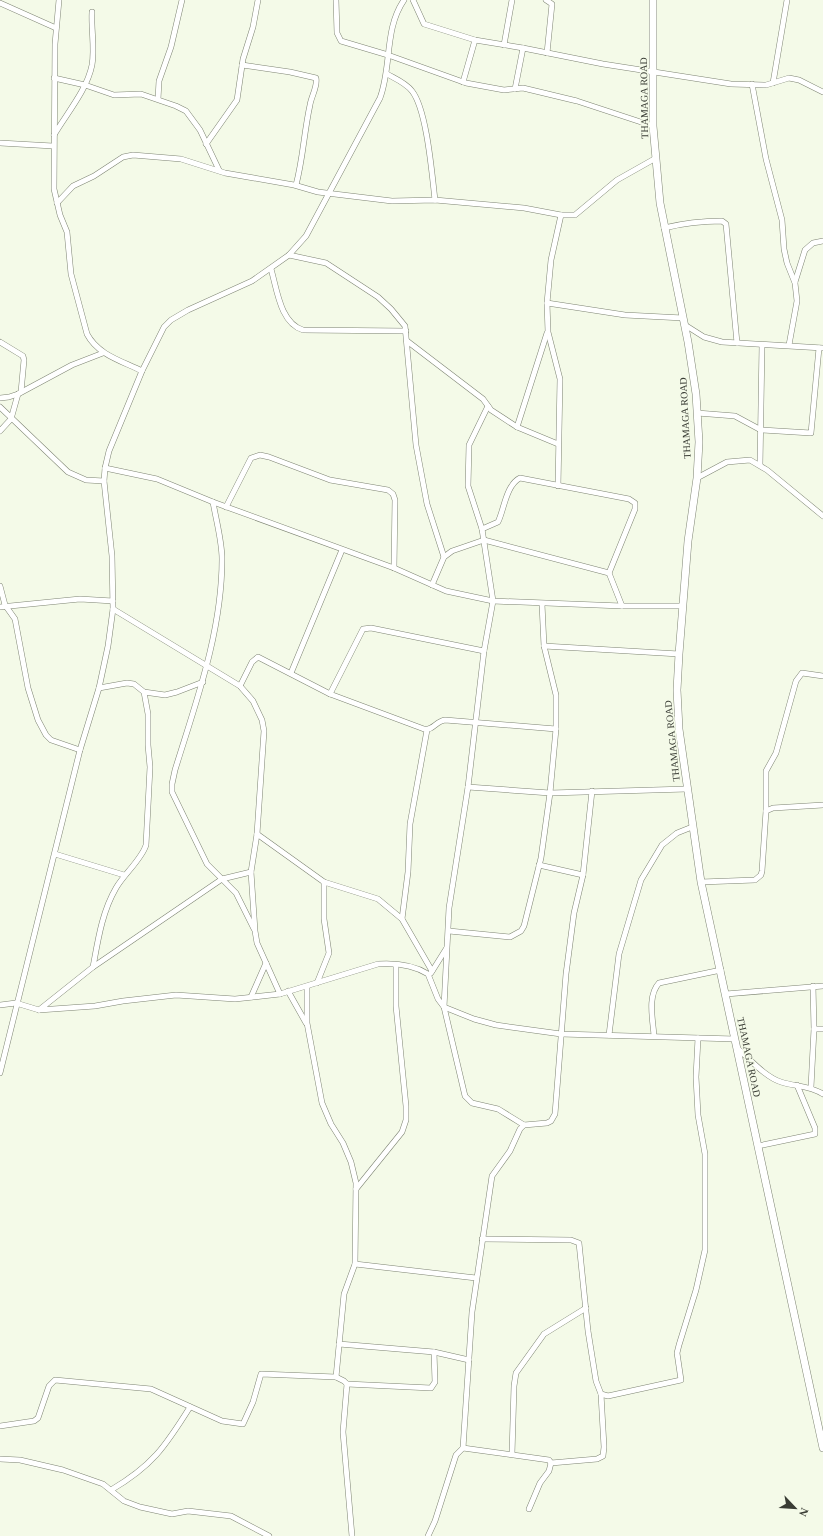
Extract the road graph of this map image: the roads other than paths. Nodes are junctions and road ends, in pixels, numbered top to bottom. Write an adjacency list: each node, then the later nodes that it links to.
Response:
1 (59, 0): 13 (street)
2 (182, 0): 29 (street)
3 (258, 0): 19 (street)
4 (336, 0): 18 (street)
5 (404, 0): 18 (street)
6 (413, 0): 14 (street)
7 (512, 0): 15 (street)
8 (546, 0): 17 (street)
9 (653, 0): 20 (main road, THAMAGA ROAD)
10 (787, 0): 24 (street)
11 (1, 5): 13 (street)
12 (92, 12): 26 (street)
13 (56, 28): 22 (street)
14 (475, 40): 15 (street); 23 (street)
15 (504, 45): 16 (street)
16 (523, 48): 17 (street); 27 (street)
17 (547, 53): 20 (street)
18 (388, 55): 21 (street); 23 (street)
19 (242, 65): 33 (street); 37 (street)
20 (653, 71): 25 (street); 30 (main road, THAMAGA ROAD)
21 (387, 74): 38 (street); 39 (street)
22 (54, 78): 26 (street); 31 (street)
23 (463, 82): 27 (street)
24 (773, 83): 25 (street); 28 (street)
25 (752, 84): 46 (street)
26 (85, 85): 29 (street); 31 (street)
27 (514, 90): 30 (street)
28 (823, 92)
29 (158, 99): 33 (street)
30 (653, 126): 35 (main road, THAMAGA ROAD)
31 (54, 136): 34 (street)
32 (0, 143): 34 (street)
33 (206, 144): 36 (street)
34 (54, 146): 40 (street)
35 (656, 158): 41 (street); 42 (main road, THAMAGA ROAD)
36 (219, 170): 37 (street); 40 (street)
37 (296, 185): 38 (street)
38 (331, 193): 39 (street); 44 (street)
39 (435, 200): 41 (street)
40 (57, 203): 57 (street)
41 (561, 215): 47 (street)
42 (664, 228): 48 (main road, THAMAGA ROAD); 53 (street)
43 (823, 241): 46 (street)
44 (289, 255): 45 (street); 49 (street)
45 (271, 269): 49 (street); 58 (street)
46 (795, 282): 55 (street)
47 (547, 302): 48 (street); 50 (street)
48 (684, 321): 53 (street); 63 (main road, THAMAGA ROAD)
49 (406, 331): 51 (street)
50 (548, 332): 65 (street); 68 (street)
51 (407, 341): 61 (street); 80 (street)
52 (0, 342): 59 (street)
53 (737, 343): 54 (street)
54 (762, 345): 55 (street); 66 (street)
55 (789, 345): 56 (street)
56 (821, 348): 66 (street)
57 (103, 353): 58 (street); 59 (street)
58 (142, 370): 70 (street)
59 (19, 393): 60 (street); 64 (street)
60 (0, 398)
61 (488, 406): 65 (street); 77 (street)
62 (0, 407): 64 (street)
63 (697, 413): 66 (street); 71 (main road, THAMAGA ROAD)
64 (11, 418): 67 (street); 72 (street)
65 (517, 427): 68 (street)
66 (761, 430): 69 (street)
67 (0, 431)
68 (558, 444): 73 (street)
69 (760, 465): 71 (street); 76 (street)
70 (104, 468): 72 (street); 74 (street)
71 (697, 478): 90 (main road, THAMAGA ROAD)
72 (104, 481): 85 (street)
73 (558, 486): 77 (street); 82 (street)
74 (213, 502): 75 (street); 95 (street)
75 (226, 507): 79 (street); 81 (street)
76 (823, 516)
77 (482, 529): 78 (street)
78 (484, 540): 80 (street); 82 (street); 86 (street)
79 (342, 550): 81 (street); 96 (street)
80 (444, 557): 83 (street)
81 (394, 568): 83 (street)
82 (609, 573): 89 (street)
83 (432, 585): 86 (street)
84 (0, 586): 88 (street)
85 (113, 601): 88 (street); 91 (street)
86 (493, 601): 87 (street); 93 (street)
87 (542, 604): 89 (street); 92 (street)
88 (3, 606): 106 (street)
89 (622, 606): 90 (street)
90 (683, 606): 94 (main road, THAMAGA ROAD)
91 (113, 609): 95 (street); 100 (street)
92 (544, 646): 94 (street); 104 (street)
93 (484, 650): 102 (street); 103 (street)
94 (679, 654): 108 (main road, THAMAGA ROAD)
95 (208, 667): 98 (street); 99 (street)
96 (291, 673): 99 (street); 102 (street)
97 (823, 676): 112 (street)
98 (203, 682): 101 (street); 120 (street)
99 (240, 686): 114 (street)
100 (99, 688): 101 (street); 106 (street)
101 (144, 692): 118 (street)
102 (330, 694): 105 (street)
103 (475, 724): 104 (street); 105 (street); 107 (street)
104 (556, 729): 110 (street)
105 (427, 730): 123 (street)
106 (80, 750): 115 (street)
107 (468, 787): 110 (street); 125 (street)
108 (687, 789): 109 (street); 113 (main road, THAMAGA ROAD)
109 (592, 791): 110 (street); 119 (street)
110 (550, 793): 116 (street)
111 (823, 805): 112 (street)
112 (766, 811): 122 (street)
113 (692, 827): 122 (main road, THAMAGA ROAD); 149 (street)
114 (257, 834): 117 (street); 121 (street)
115 (55, 854): 118 (street); 141 (street)
116 (539, 865): 119 (street); 125 (street)
117 (251, 872): 120 (street); 124 (street)
118 (124, 875): 129 (street)
119 (583, 875): 148 (street)
120 (222, 879): 124 (street); 129 (street)
121 (324, 882): 123 (street); 133 (street)
122 (701, 882): 130 (main road, THAMAGA ROAD)
123 (402, 919): 131 (street)
124 (255, 931): 127 (street)
125 (449, 931): 126 (street)
126 (447, 948): 131 (street); 143 (street)
127 (266, 963): 138 (street); 140 (street)
128 (396, 965): 132 (street); 133 (street); 160 (street)
129 (93, 967): 144 (street)
130 (721, 970): 139 (main road, THAMAGA ROAD); 150 (street)
131 (432, 971): 132 (street)
132 (429, 977): 143 (street)
133 (318, 984): 136 (street)
134 (813, 986): 135 (street); 139 (street); 146 (street)
135 (823, 986)
136 (307, 987): 137 (street); 145 (street)
137 (288, 991): 138 (street); 145 (street)
138 (280, 994): 140 (street)
139 (726, 994): 152 (main road, THAMAGA ROAD)
140 (251, 997): 144 (street)
141 (16, 1004): 142 (street); 144 (street); 154 (street)
142 (0, 1005)
143 (444, 1006): 148 (street); 158 (street)
144 (39, 1010)
145 (307, 1023): 160 (street)
146 (814, 1029): 147 (street); 156 (street)
147 (823, 1029)
148 (561, 1034): 149 (street); 158 (street)
149 (609, 1035): 150 (street)
150 (654, 1036): 151 (street)
151 (698, 1038): 152 (street); 170 (street)
152 (735, 1039): 153 (main road, THAMAGA ROAD)
153 (737, 1048): 155 (street); 159 (main road, THAMAGA ROAD)
154 (0, 1073)
155 (797, 1085): 156 (street); 159 (street)
156 (811, 1087): 157 (street)
157 (823, 1094)
158 (524, 1125): 161 (street)
159 (758, 1146): 174 (main road, THAMAGA ROAD)
160 (356, 1189): 162 (street)
161 (482, 1239): 163 (street); 164 (street)
162 (355, 1264): 163 (street); 165 (street)
163 (476, 1278): 167 (street)
164 (586, 1308): 170 (street); 175 (street)
165 (339, 1344): 166 (street); 168 (street)
166 (434, 1352): 167 (street); 169 (street)
167 (469, 1360): 173 (street)
168 (336, 1377): 169 (street); 171 (street)
169 (347, 1384): 181 (street)
170 (601, 1394): 177 (street)
171 (190, 1407): 172 (street); 178 (street)
172 (0, 1426)
173 (463, 1448): 175 (street); 182 (street)
174 (823, 1448)
175 (512, 1454): 177 (street)
176 (0, 1459): 178 (street)
177 (551, 1463): 179 (street)
178 (110, 1490): 180 (street)
179 (529, 1509)
180 (269, 1536)
181 (352, 1536)
182 (428, 1536)

